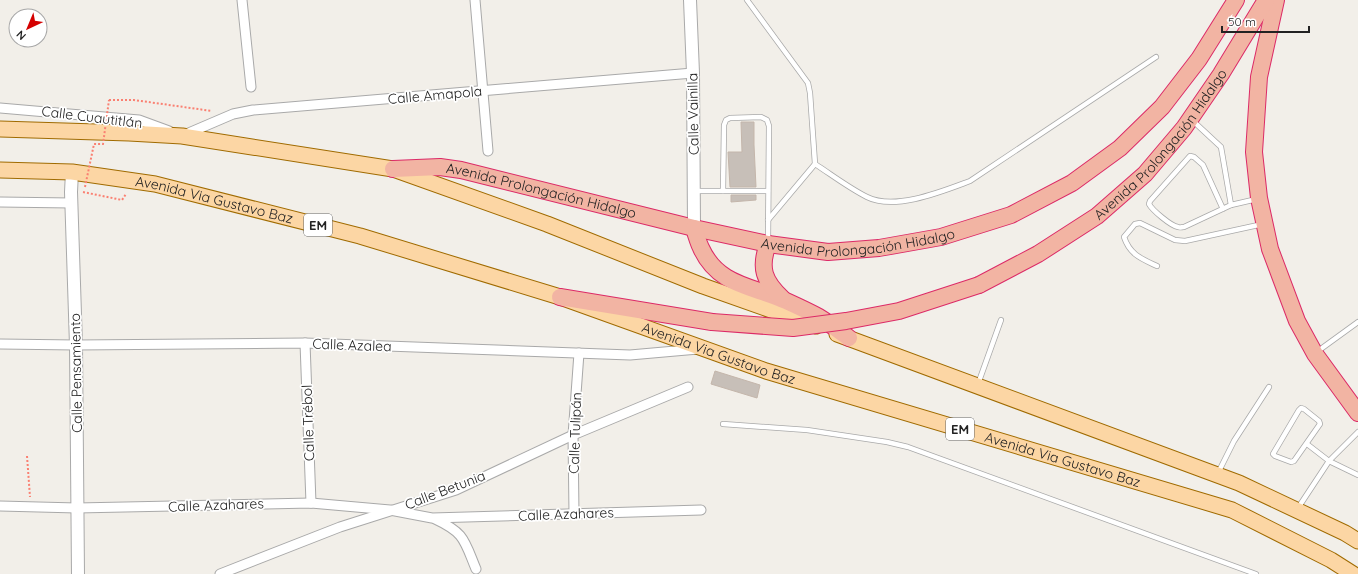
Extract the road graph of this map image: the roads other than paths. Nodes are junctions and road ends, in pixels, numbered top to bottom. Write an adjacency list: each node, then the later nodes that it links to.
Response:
1 (242, 0): 10 (street)
2 (475, 0): 11 (street)
3 (690, 0): 9 (street, Calle Vainilla)
4 (747, 0): 17 (lane)
5 (1236, 0): 32 (highway, Avenida Prolongación Hidalgo)
6 (1266, 0): 13 (highway, Avenida Prolongación Hidalgo)
7 (1276, 0): 25 (highway)
8 (1156, 57): 17 (lane)
9 (693, 73): 11 (street, Calle Amapola); 21 (street, Calle Vainilla)
10 (251, 87)
11 (483, 91): 15 (street, Calle Amapola); 16 (street)
12 (0, 108): 15 (street, Calle Cuautitlán)
13 (1190, 118): 27 (lane); 34 (highway, Avenida Prolongación Hidalgo, bridge)
14 (0, 129): 15 (main road)
15 (182, 136): 18 (main road)
16 (488, 151)
17 (815, 164): 29 (lane)
18 (393, 169): 31 (highway, Avenida Prolongación Hidalgo); 38 (main road)
19 (0, 170): 20 (main road, EM)
20 (72, 172): 24 (street, Calle Pensamiento); 34 (main road, Avenida Via Gustavo Baz / EM)
21 (694, 191): 22 (lane); 31 (street, Calle Vainilla)
22 (723, 191): 23 (lane); 23 (lane)
23 (768, 191): 29 (lane)
24 (71, 198): 26 (street); 41 (street, Calle Pensamiento)
25 (1259, 198): 27 (lane); 30 (highway)
26 (0, 202)
27 (1231, 205): 28 (lane)
28 (1223, 209): 28 (lane)
29 (768, 220): 32 (lane)
30 (1264, 224): 33 (lane); 44 (highway)
31 (694, 228): 32 (highway, Avenida Prolongación Hidalgo); 35 (highway)
32 (768, 244): 35 (highway)
33 (1157, 266)
34 (560, 297): 42 (main road, Avenida Via Gustavo Baz / EM)
35 (785, 300): 38 (highway)
36 (1001, 320): 45 (lane)
37 (1358, 322): 44 (lane)
38 (849, 338): 45 (main road)
39 (305, 343): 41 (street, Calle Azalea); 43 (street, Calle Azalea); 56 (street, Calle Trébol)
40 (0, 344): 41 (street, Calle Azalea)
41 (76, 344): 58 (street, Calle Pensamiento)
42 (703, 349): 43 (street, Calle Azalea); 69 (main road, Avenida Via Gustavo Baz / EM)
43 (579, 353): 51 (street, Calle Tulipán)
44 (1315, 354): 48 (highway)
45 (977, 386): 54 (main road)
46 (688, 387): 51 (street, Calle Betunia)
47 (1269, 387): 54 (lane)
48 (1358, 413)
49 (723, 424): 68 (lane)
50 (1358, 432): 53 (lane)
51 (573, 435): 59 (street, Calle Betunia); 62 (street, Calle Tulipán)
52 (1307, 444): 52 (lane); 53 (lane)
53 (1329, 461): 55 (lane); 61 (lane)
54 (1218, 475): 61 (main road)
55 (1358, 475)
56 (311, 503): 58 (street, Calle Azahares); 59 (street, Calle Azahares)
57 (0, 506): 58 (street, Calle Azahares)
58 (77, 508): 66 (street, Calle Pensamiento)
59 (390, 510): 63 (street, Calle Azahares); 67 (street, Calle Betunia)
60 (701, 510): 62 (street, Calle Azahares)
61 (1297, 510): 64 (main road)
62 (574, 513): 63 (street, Calle Azahares)
63 (432, 518): 65 (street, Calle Azahares)
64 (1358, 541)
65 (476, 569)
66 (78, 574)
67 (220, 574)
68 (1256, 574)
69 (1353, 574)

